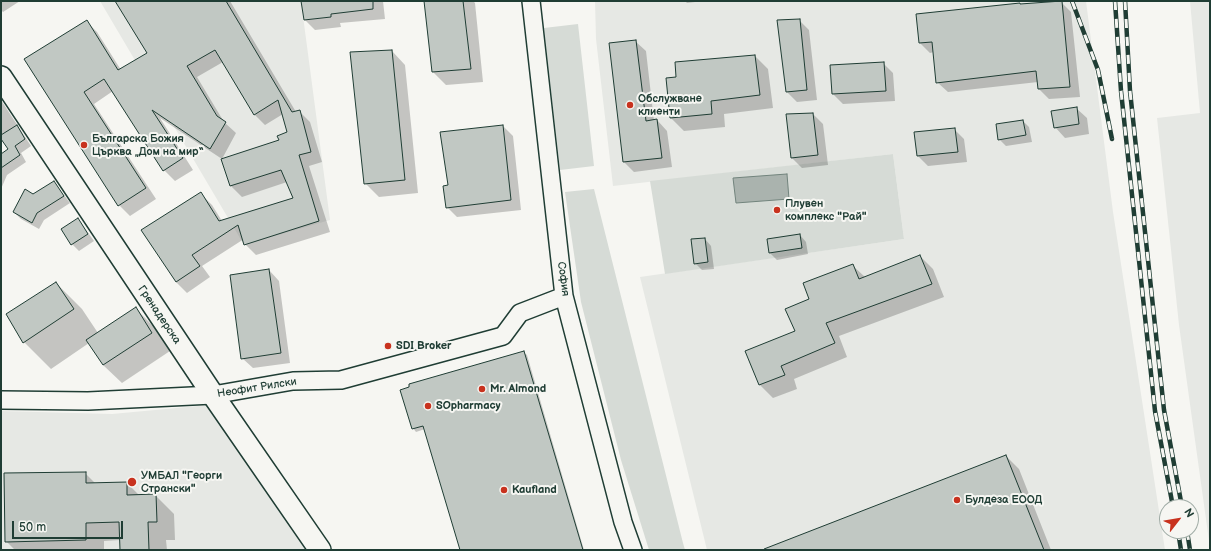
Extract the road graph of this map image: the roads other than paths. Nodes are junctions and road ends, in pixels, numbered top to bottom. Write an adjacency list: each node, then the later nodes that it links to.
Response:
1 (531, 1): 3 (street, София)
2 (1, 77): 4 (street, Гренадерска)
3 (564, 296): 4 (street, Неофит Рилски); 7 (street, София)
4 (213, 395): 5 (street, Неофит Рилски); 6 (street, Гренадерска)
5 (1, 400)
6 (320, 550)
7 (632, 550)

